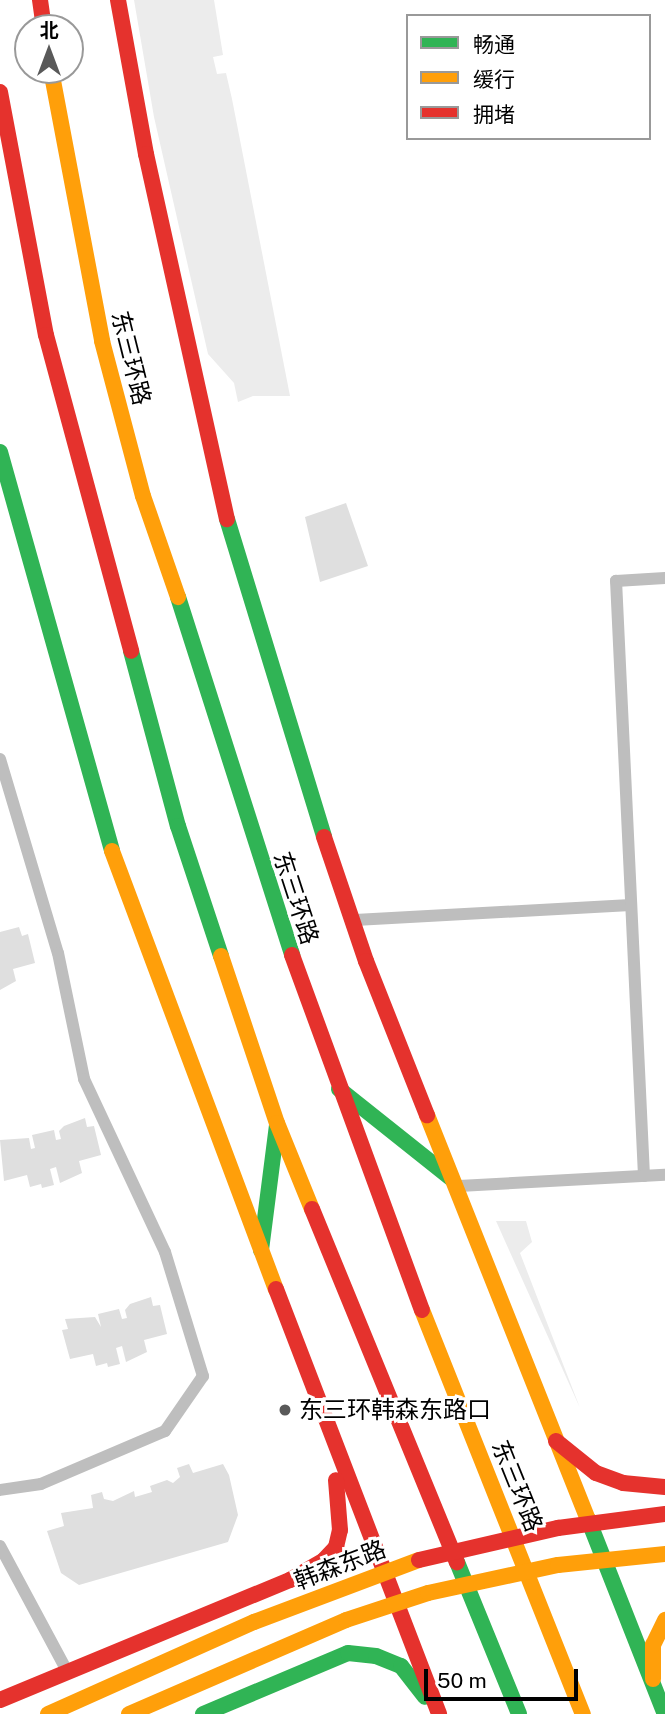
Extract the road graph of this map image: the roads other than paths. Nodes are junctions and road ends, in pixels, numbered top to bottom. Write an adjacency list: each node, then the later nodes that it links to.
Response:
1 (118, 0): 8 (main road)
2 (54, 84): 9 (main road, 东三环路)
3 (0, 92): 10 (main road)
4 (0, 452): 14 (main road)
5 (665, 578): 7 (lane)
6 (0, 759): 18 (lane)
7 (631, 905): 8 (lane); 12 (lane)
8 (354, 920): 13 (main road)
9 (337, 1088): 13 (main road); 31 (main road, 东三环路)
10 (277, 1123): 14 (main road); 30 (main road)
11 (665, 1175): 12 (lane)
12 (644, 1176): 13 (lane)
13 (454, 1182): 16 (main road)
14 (261, 1250): 15 (main road)
15 (327, 1425): 23 (main road); 29 (main road)
16 (554, 1438): 17 (main road); 24 (main road)
17 (665, 1487)
18 (0, 1490)
19 (665, 1514): 26 (main road, 韩森东路, bridge)
20 (0, 1546): 23 (lane)
21 (665, 1554): 27 (main road, bridge)
22 (665, 1620): 24 (main road)
23 (66, 1669): 25 (main road)
24 (653, 1683): 32 (main road)
25 (0, 1700)
26 (48, 1714)
27 (129, 1714)
28 (203, 1714): 29 (main road)
29 (437, 1714)
30 (519, 1714)
31 (583, 1714)
32 (665, 1714)

